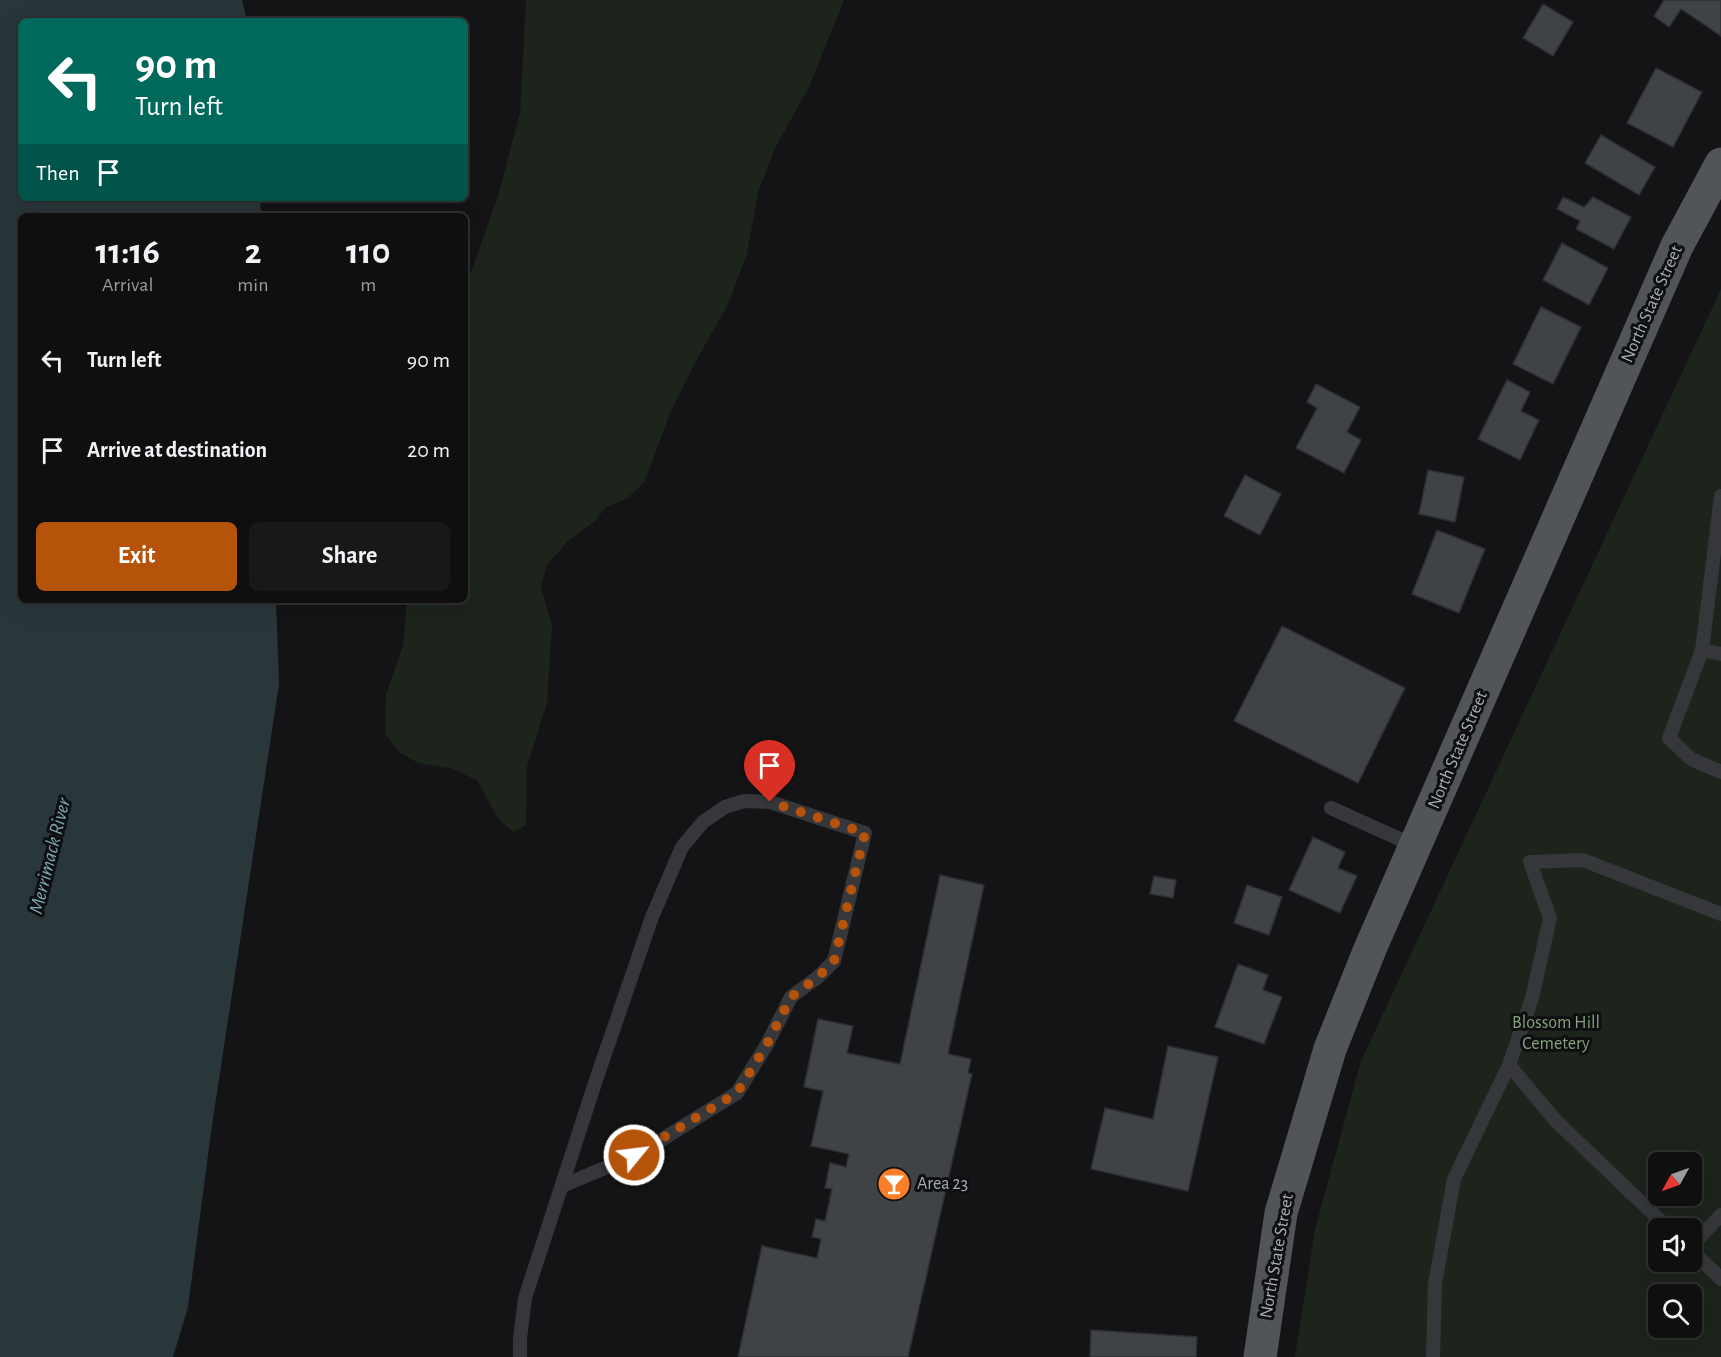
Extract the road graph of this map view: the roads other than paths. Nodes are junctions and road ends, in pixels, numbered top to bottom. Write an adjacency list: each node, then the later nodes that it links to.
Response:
1 (1721, 164): 7 (main road, North State Street)
2 (1721, 496): 3 (lane)
3 (1702, 650): 4 (lane); 5 (lane)
4 (1721, 654)
5 (1721, 772)
6 (1331, 808): 7 (lane)
7 (1415, 846): 17 (main road, North State Street)
8 (1721, 914): 9 (lane)
9 (1509, 1065): 12 (lane); 18 (lane)
10 (562, 1186): 10 (lane); 16 (lane)
11 (1721, 1215): 13 (lane)
12 (1658, 1218)
13 (1702, 1235)
14 (1702, 1261): 15 (lane)
15 (1721, 1279)
16 (520, 1357)
17 (1260, 1357)
18 (1433, 1357)

